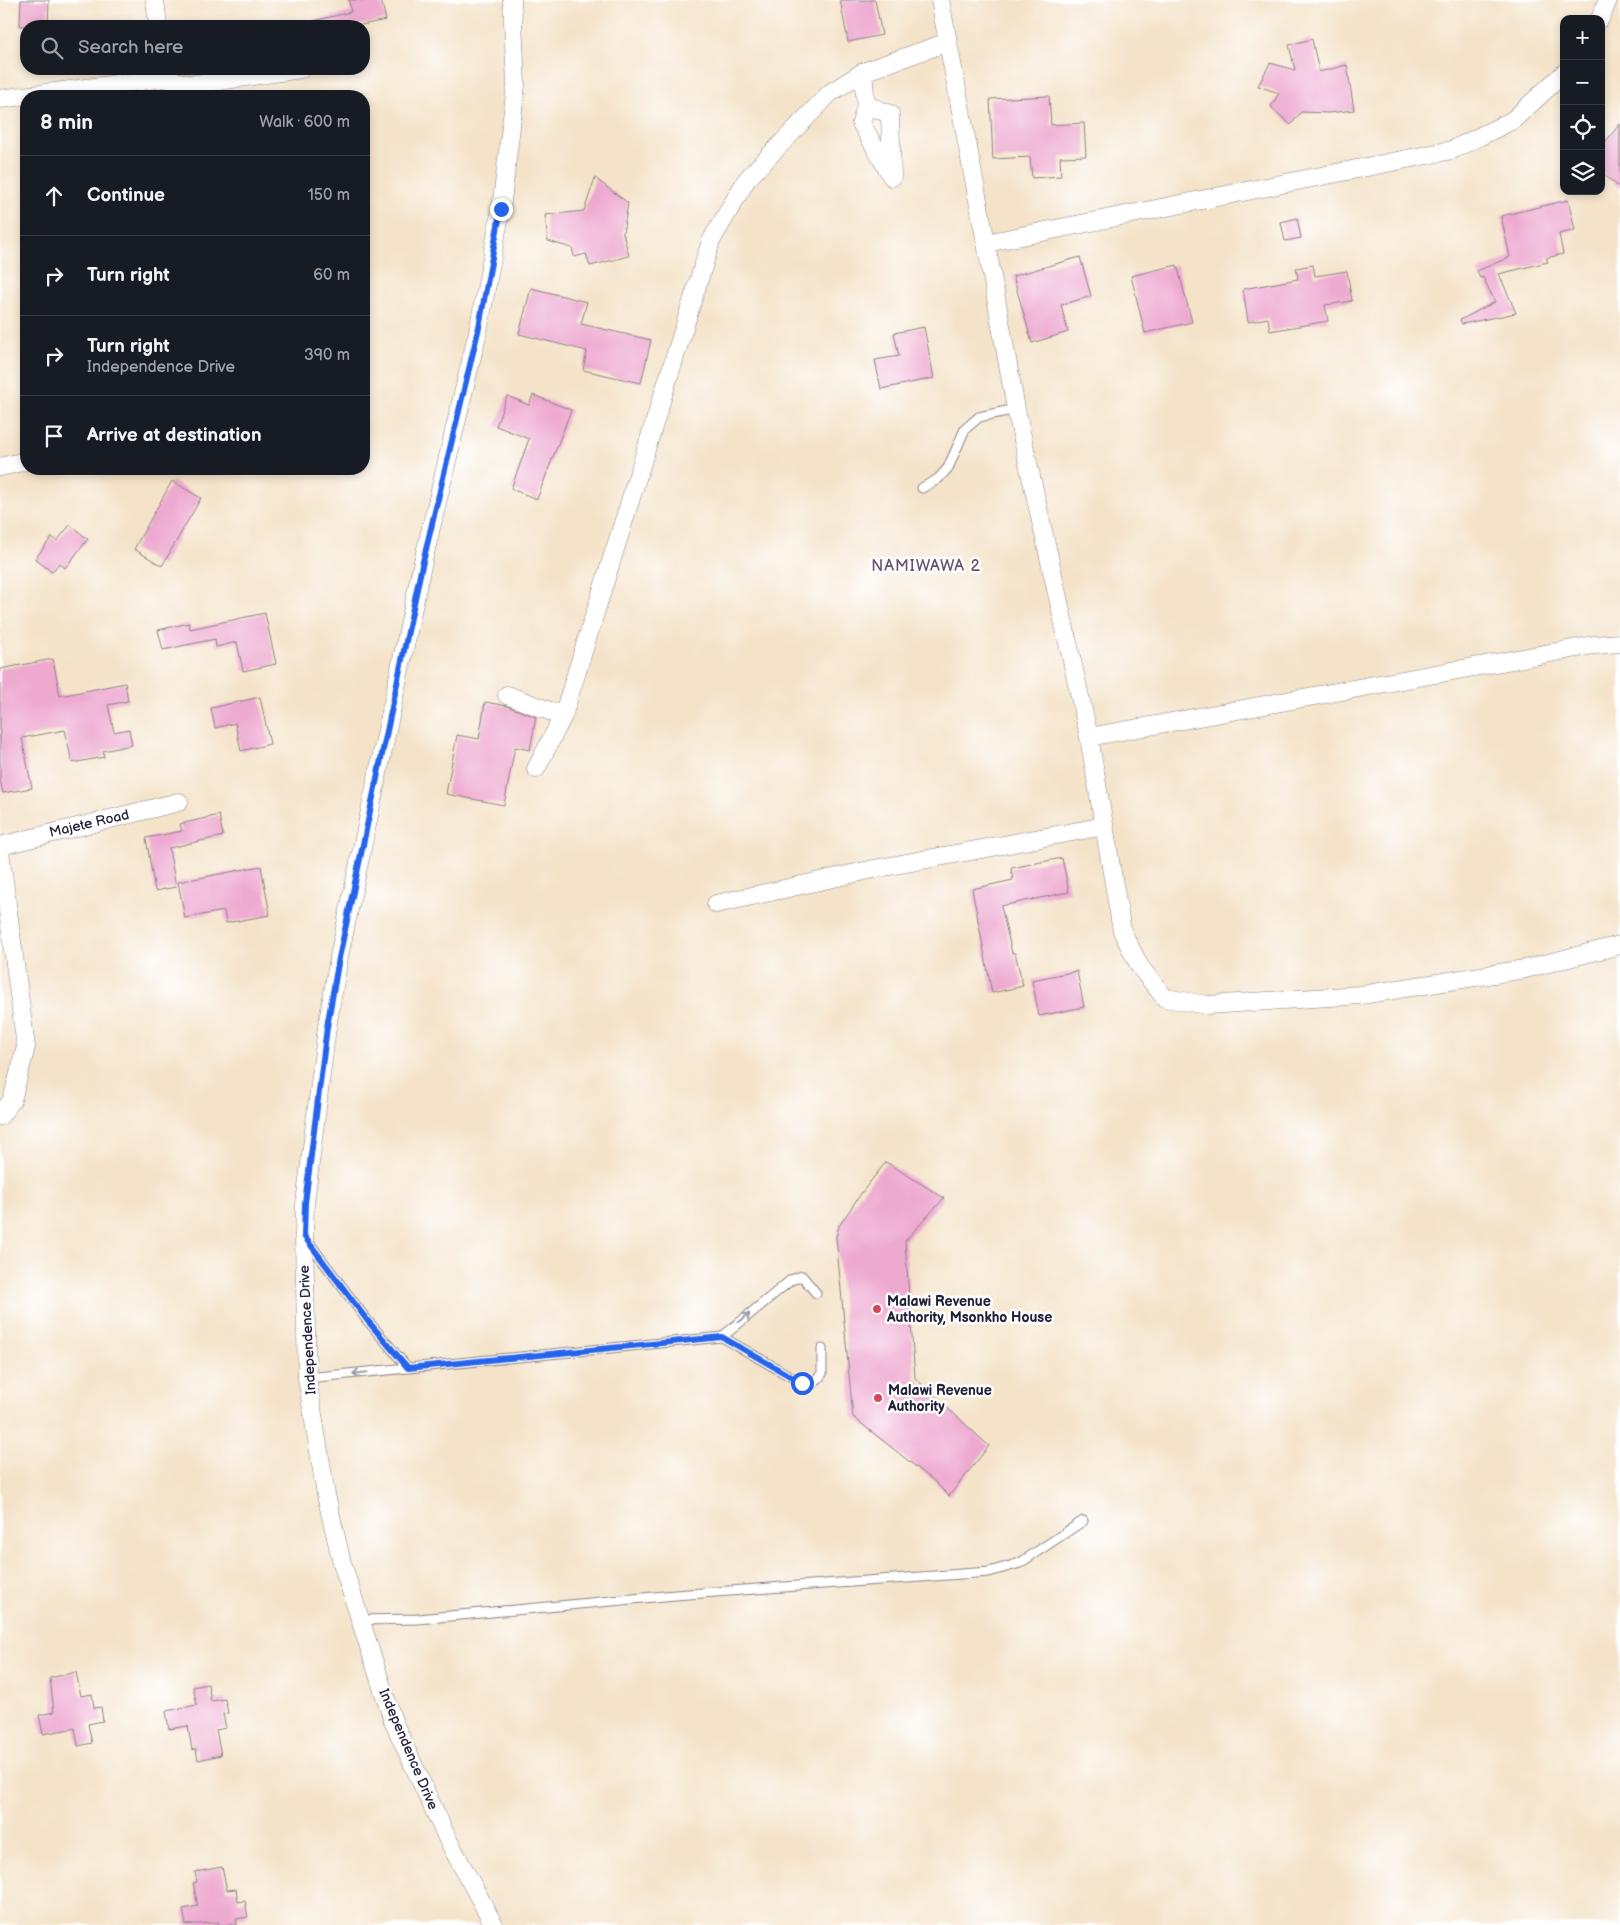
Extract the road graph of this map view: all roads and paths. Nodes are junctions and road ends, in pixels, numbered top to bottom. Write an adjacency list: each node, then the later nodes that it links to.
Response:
1 (155, 0): 6 (street)
2 (512, 0): 35 (street, Independence Drive)
3 (940, 0): 7 (street)
4 (1608, 0): 5 (street)
5 (1602, 15)
6 (157, 20)
7 (948, 42): 8 (street); 18 (street)
8 (863, 72): 17 (street); 25 (street)
9 (151, 75): 13 (street)
10 (167, 75): 14 (street)
11 (274, 75): 14 (street)
12 (1560, 77): 18 (street)
13 (60, 90)
14 (207, 90)
15 (20, 97): 16 (street)
16 (0, 100)
17 (866, 105)
18 (986, 243): 19 (street)
19 (1016, 409): 22 (lane); 26 (street)
20 (20, 462): 21 (street)
21 (0, 466)
22 (922, 488)
23 (1620, 644): 26 (street)
24 (508, 695): 25 (street)
25 (562, 716): 27 (street)
26 (1089, 737): 29 (street)
27 (536, 769)
28 (179, 802): 30 (street, Majete Road)
29 (1105, 826): 32 (street); 33 (street)
30 (0, 846)
31 (0, 851): 34 (street)
32 (716, 904)
33 (1620, 945)
34 (0, 1116)
35 (304, 1236): 39 (lane); 40 (street, Independence Drive)
36 (816, 1293): 37 (lane, one-way to 36)
37 (722, 1337): 38 (lane); 39 (lane)
38 (822, 1349)
39 (408, 1368): 40 (lane, one-way to 40)
40 (307, 1378): 42 (street, Independence Drive)
41 (1083, 1521): 42 (lane)
42 (359, 1620): 43 (street, Independence Drive)
43 (494, 1925)

